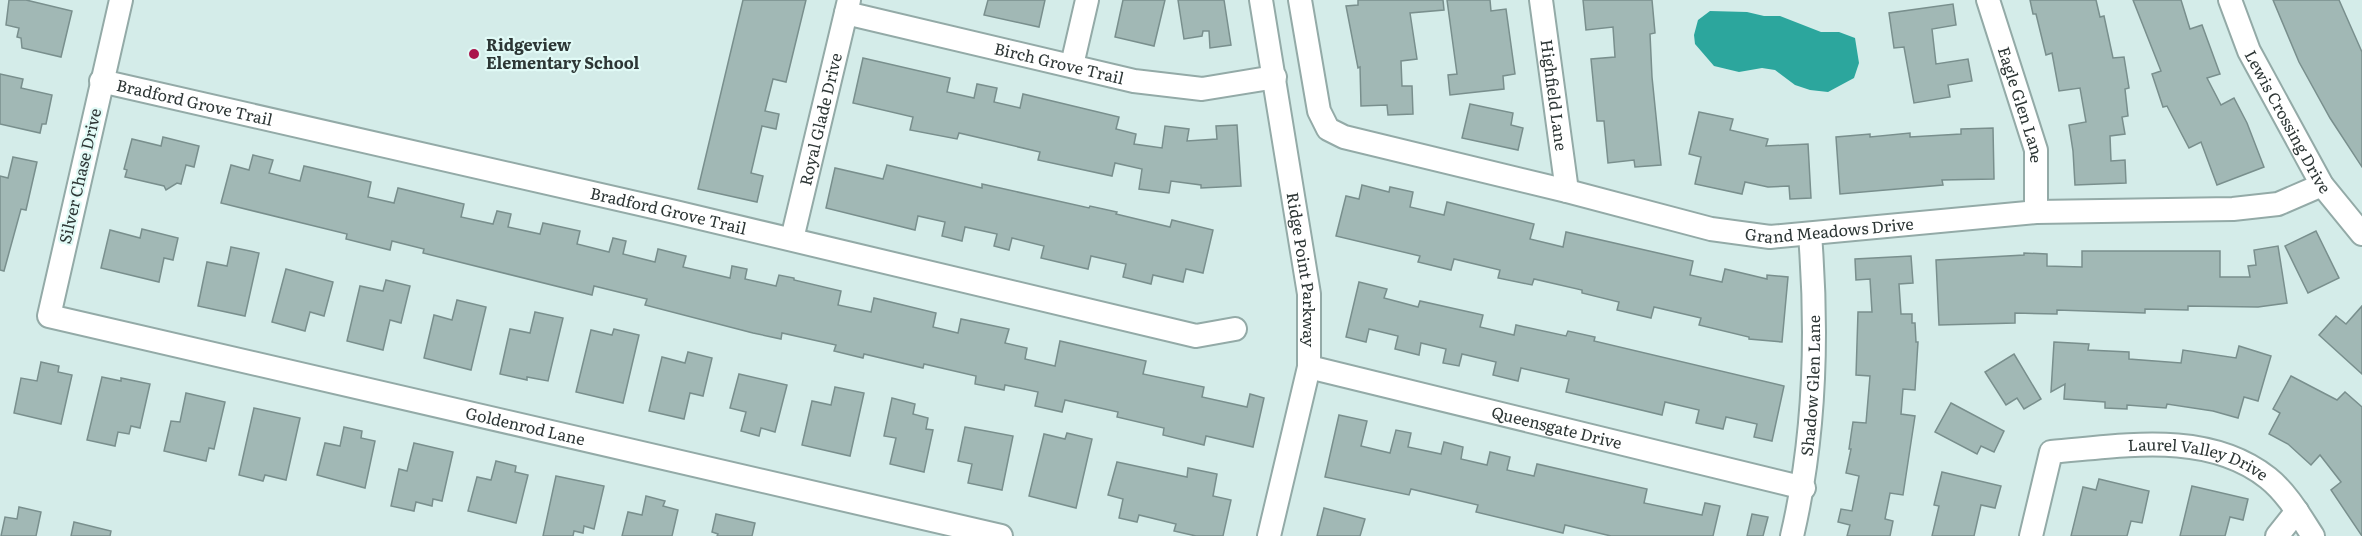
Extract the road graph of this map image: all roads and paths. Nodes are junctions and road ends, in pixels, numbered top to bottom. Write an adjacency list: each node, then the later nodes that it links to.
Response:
1 (121, 0): 11 (street, Silver Chase Drive)
2 (1088, 0): 9 (street)
3 (1261, 0): 10 (street, Ridge Point Parkway)
4 (1300, 0): 13 (street, Grand Meadows Drive)
5 (1541, 0): 13 (street, Highfield Lane)
6 (1988, 0): 14 (street, Eagle Glen Lane)
7 (2230, 0): 12 (street, Lewis Crossing Drive)
8 (848, 7): 9 (street, Birch Grove Trail); 17 (street, Royal Glade Drive)
9 (1072, 65): 10 (street, Birch Grove Trail)
10 (1275, 76): 20 (street, Ridge Point Parkway)
11 (101, 81): 17 (street, Bradford Grove Trail); 18 (street, Silver Chase Drive)
12 (2322, 185): 14 (street, Grand Meadows Drive); 15 (street, Lewis Crossing Drive)
13 (1567, 190): 16 (street, Grand Meadows Drive)
14 (2036, 212): 16 (street, Grand Meadows Drive)
15 (2362, 234)
16 (1810, 235): 21 (street, Shadow Glen Lane)
17 (792, 239): 19 (street, Bradford Grove Trail)
18 (49, 316): 23 (street, Goldenrod Lane)
19 (1235, 329)
20 (1309, 367): 21 (street, Queensgate Drive); 24 (street, Ridge Point Parkway)
21 (1804, 488): 25 (street, Shadow Glen Lane)
22 (2297, 511): 26 (street, Laurel Valley Drive); 27 (street); 28 (street, Laurel Valley Drive)
23 (1001, 536)
24 (1269, 536)
25 (1792, 536)
26 (2031, 536)
27 (2277, 536)
28 (2313, 536)

